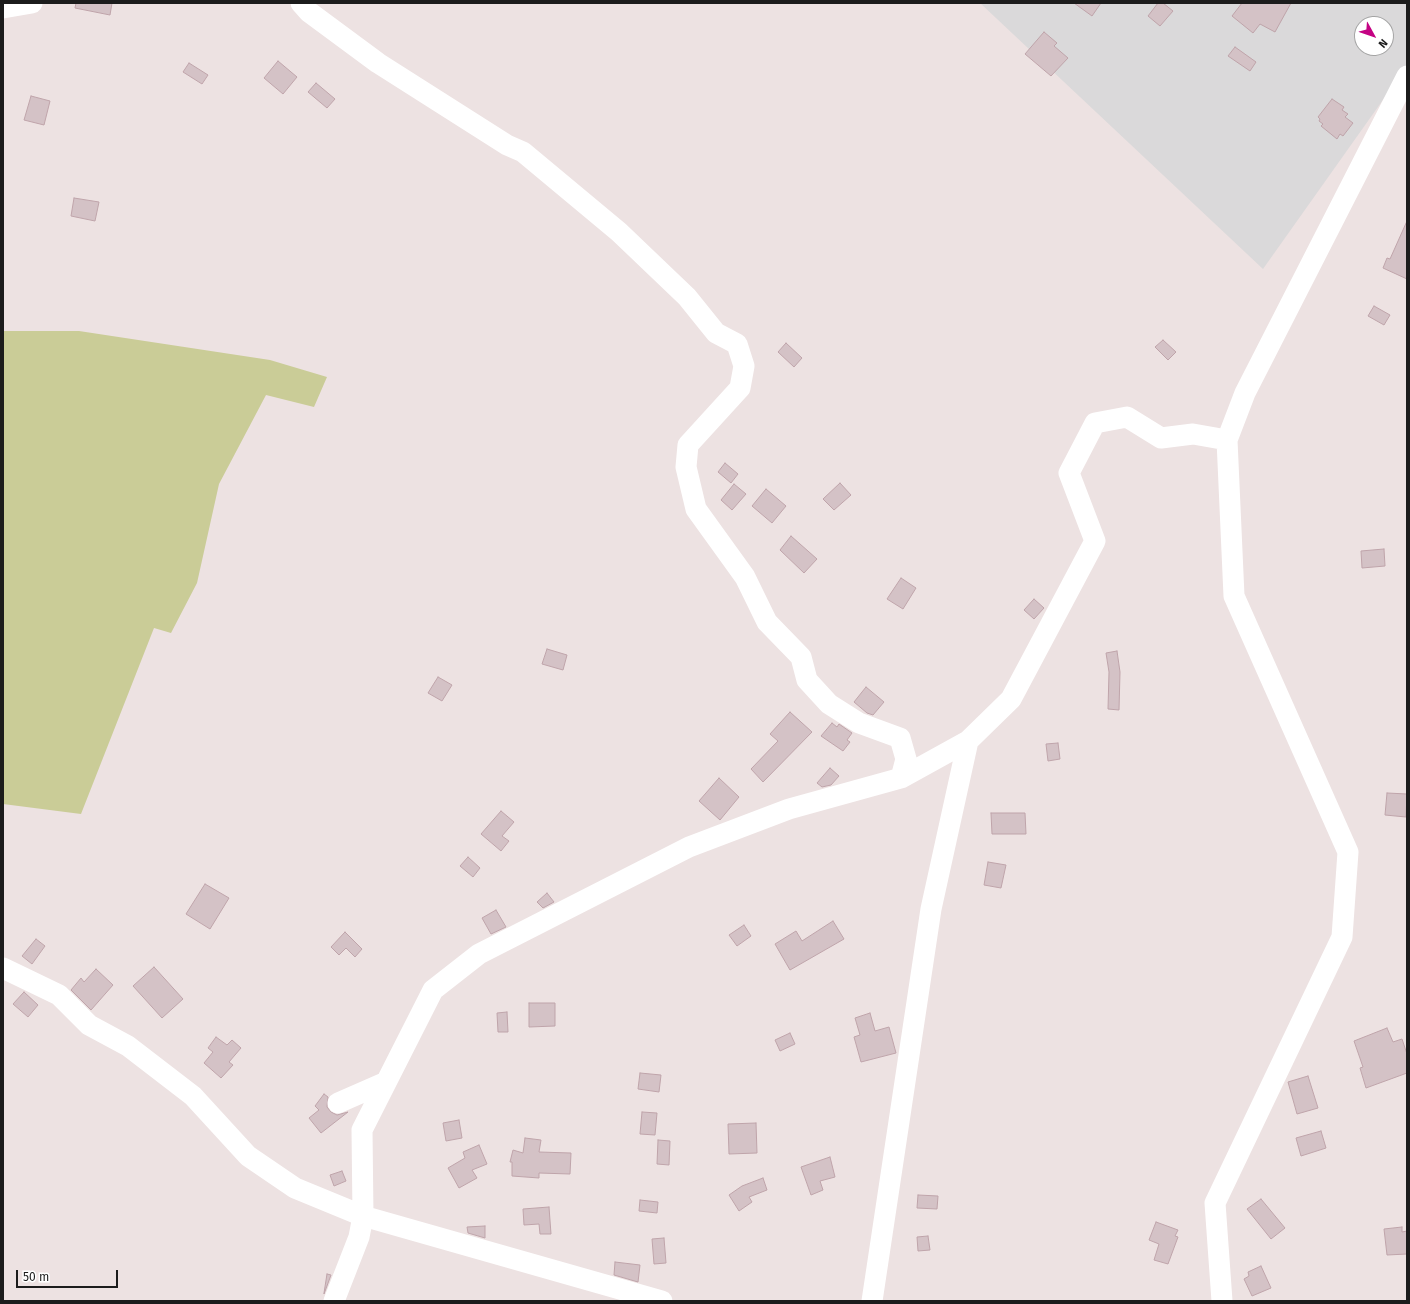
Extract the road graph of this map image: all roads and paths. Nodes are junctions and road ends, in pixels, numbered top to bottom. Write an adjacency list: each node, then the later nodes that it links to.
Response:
1 (32, 3): 3 (street)
2 (301, 3): 7 (street)
3 (3, 8)
4 (1407, 76): 5 (street)
5 (1227, 440): 6 (street); 15 (street)
6 (968, 741): 7 (street); 14 (street)
7 (901, 778): 9 (street)
8 (3, 968): 11 (street)
9 (386, 1082): 10 (street); 11 (street)
10 (338, 1103)
11 (363, 1216): 12 (street); 13 (street)
12 (334, 1301)
13 (662, 1301)
14 (872, 1301)
15 (1222, 1301)

